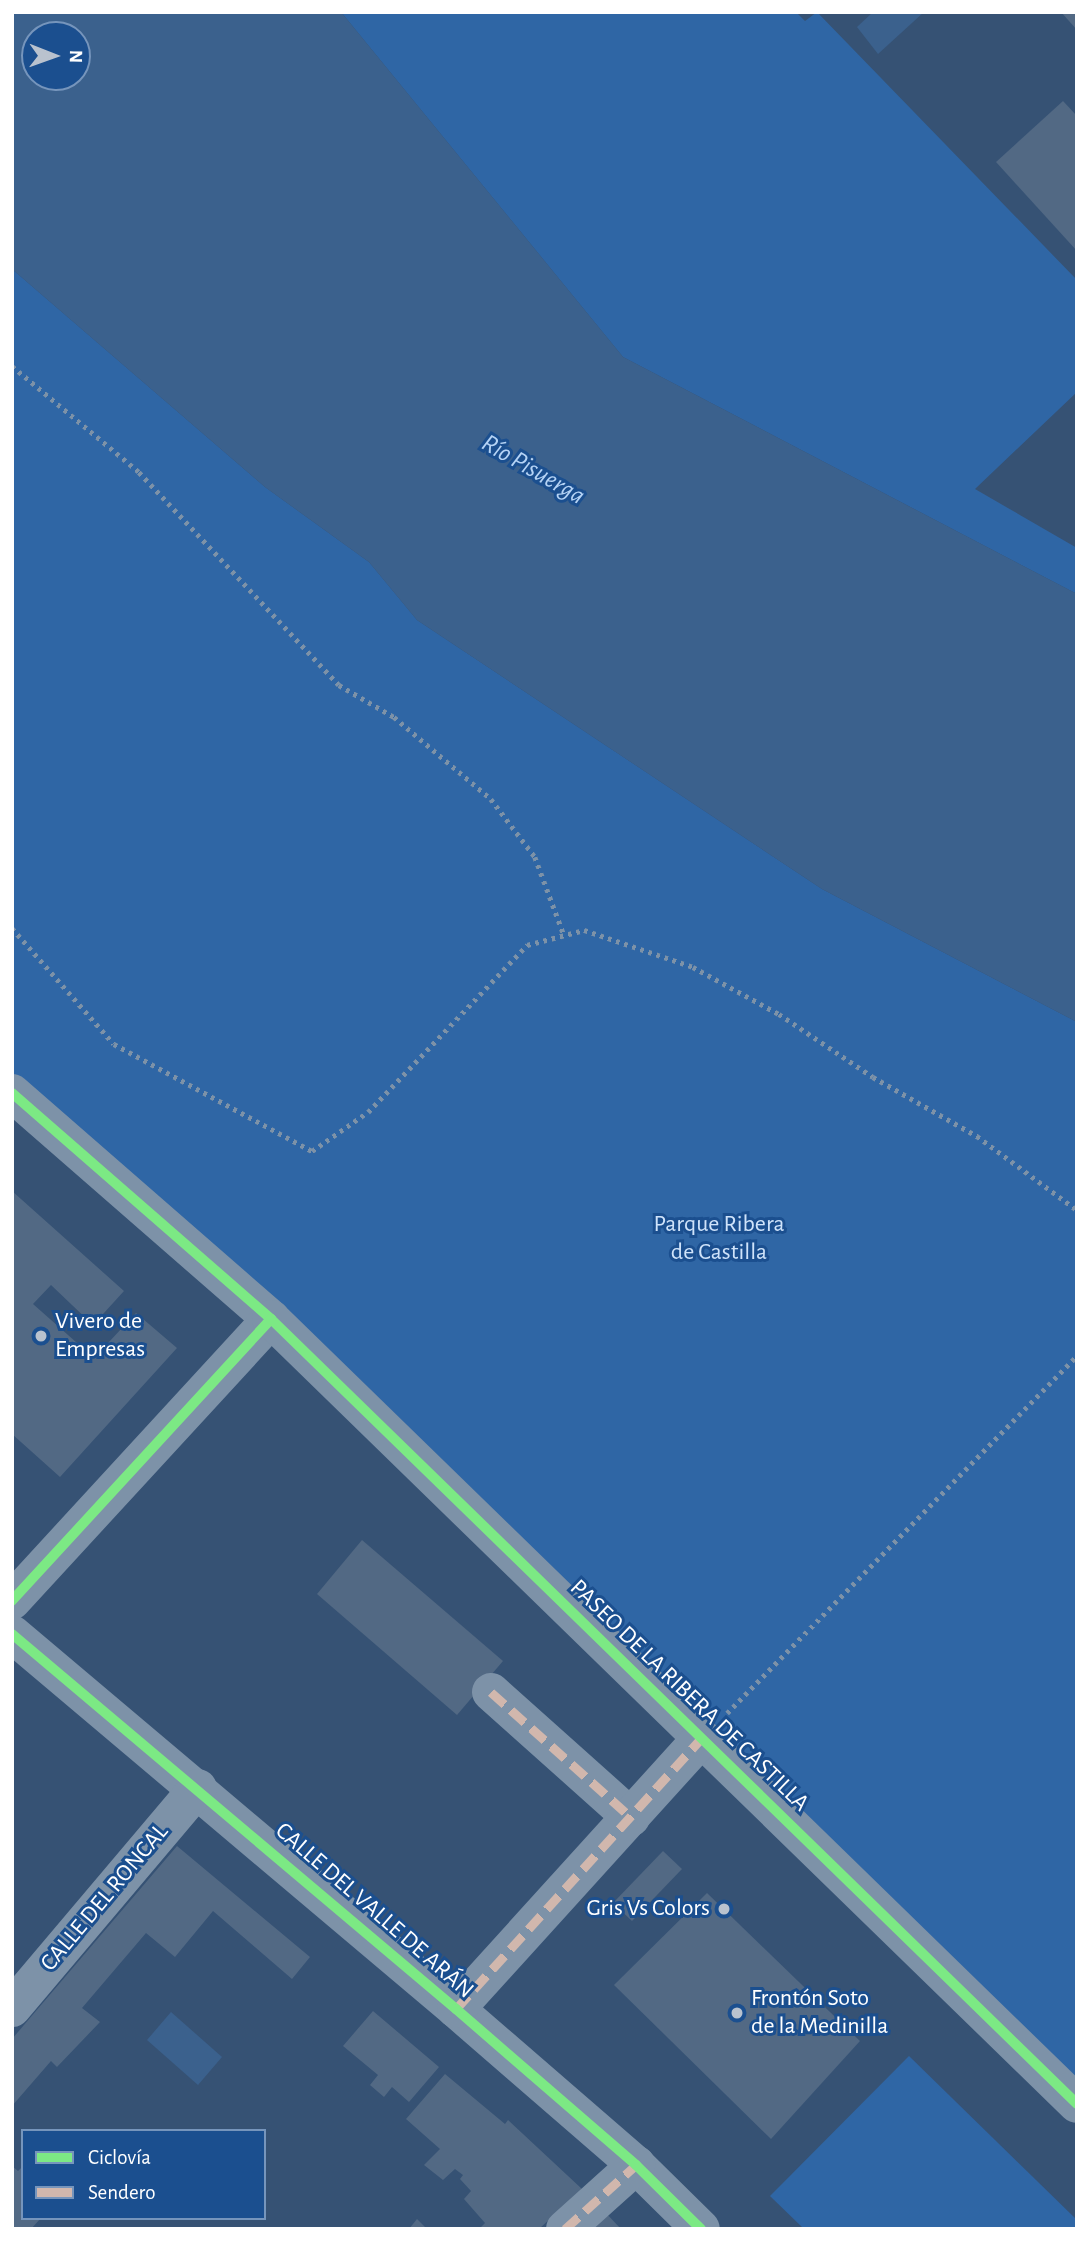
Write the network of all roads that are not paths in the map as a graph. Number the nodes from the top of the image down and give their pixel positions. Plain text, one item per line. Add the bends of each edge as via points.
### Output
1 (12, 1093) edge
2 (271, 1319) junction
3 (12, 1601) edge
4 (12, 1634) edge
5 (491, 1692) dead end
6 (702, 1738) junction
7 (198, 1788) junction
8 (631, 1817) junction
9 (12, 2008) edge
10 (456, 2009) junction
11 (1077, 2104) edge
12 (636, 2165) junction
13 (565, 2229) edge
14 (701, 2229) edge

1 - 2 street, PASEO DE LA RIBERA DE CASTILLA
2 - 3 street
2 - 6 street, PASEO DE LA RIBERA DE CASTILLA
4 - 7 street, CALLE DEL VALLE DE ARÁN
5 - 8 street
6 - 8 street, PASEO DE LA RIBERA DE CASTILLA
6 - 11 street, PASEO DE LA RIBERA DE CASTILLA
7 - 9 street, CALLE DEL RONCAL
7 - 10 street, CALLE DEL VALLE DE ARÁN
8 - 10 street, PASEO DE LA RIBERA DE CASTILLA
10 - 12 street, CALLE DEL VALLE DE ARÁN
12 - 13 street
12 - 14 street, CALLE DEL VALLE DE ARÁN

